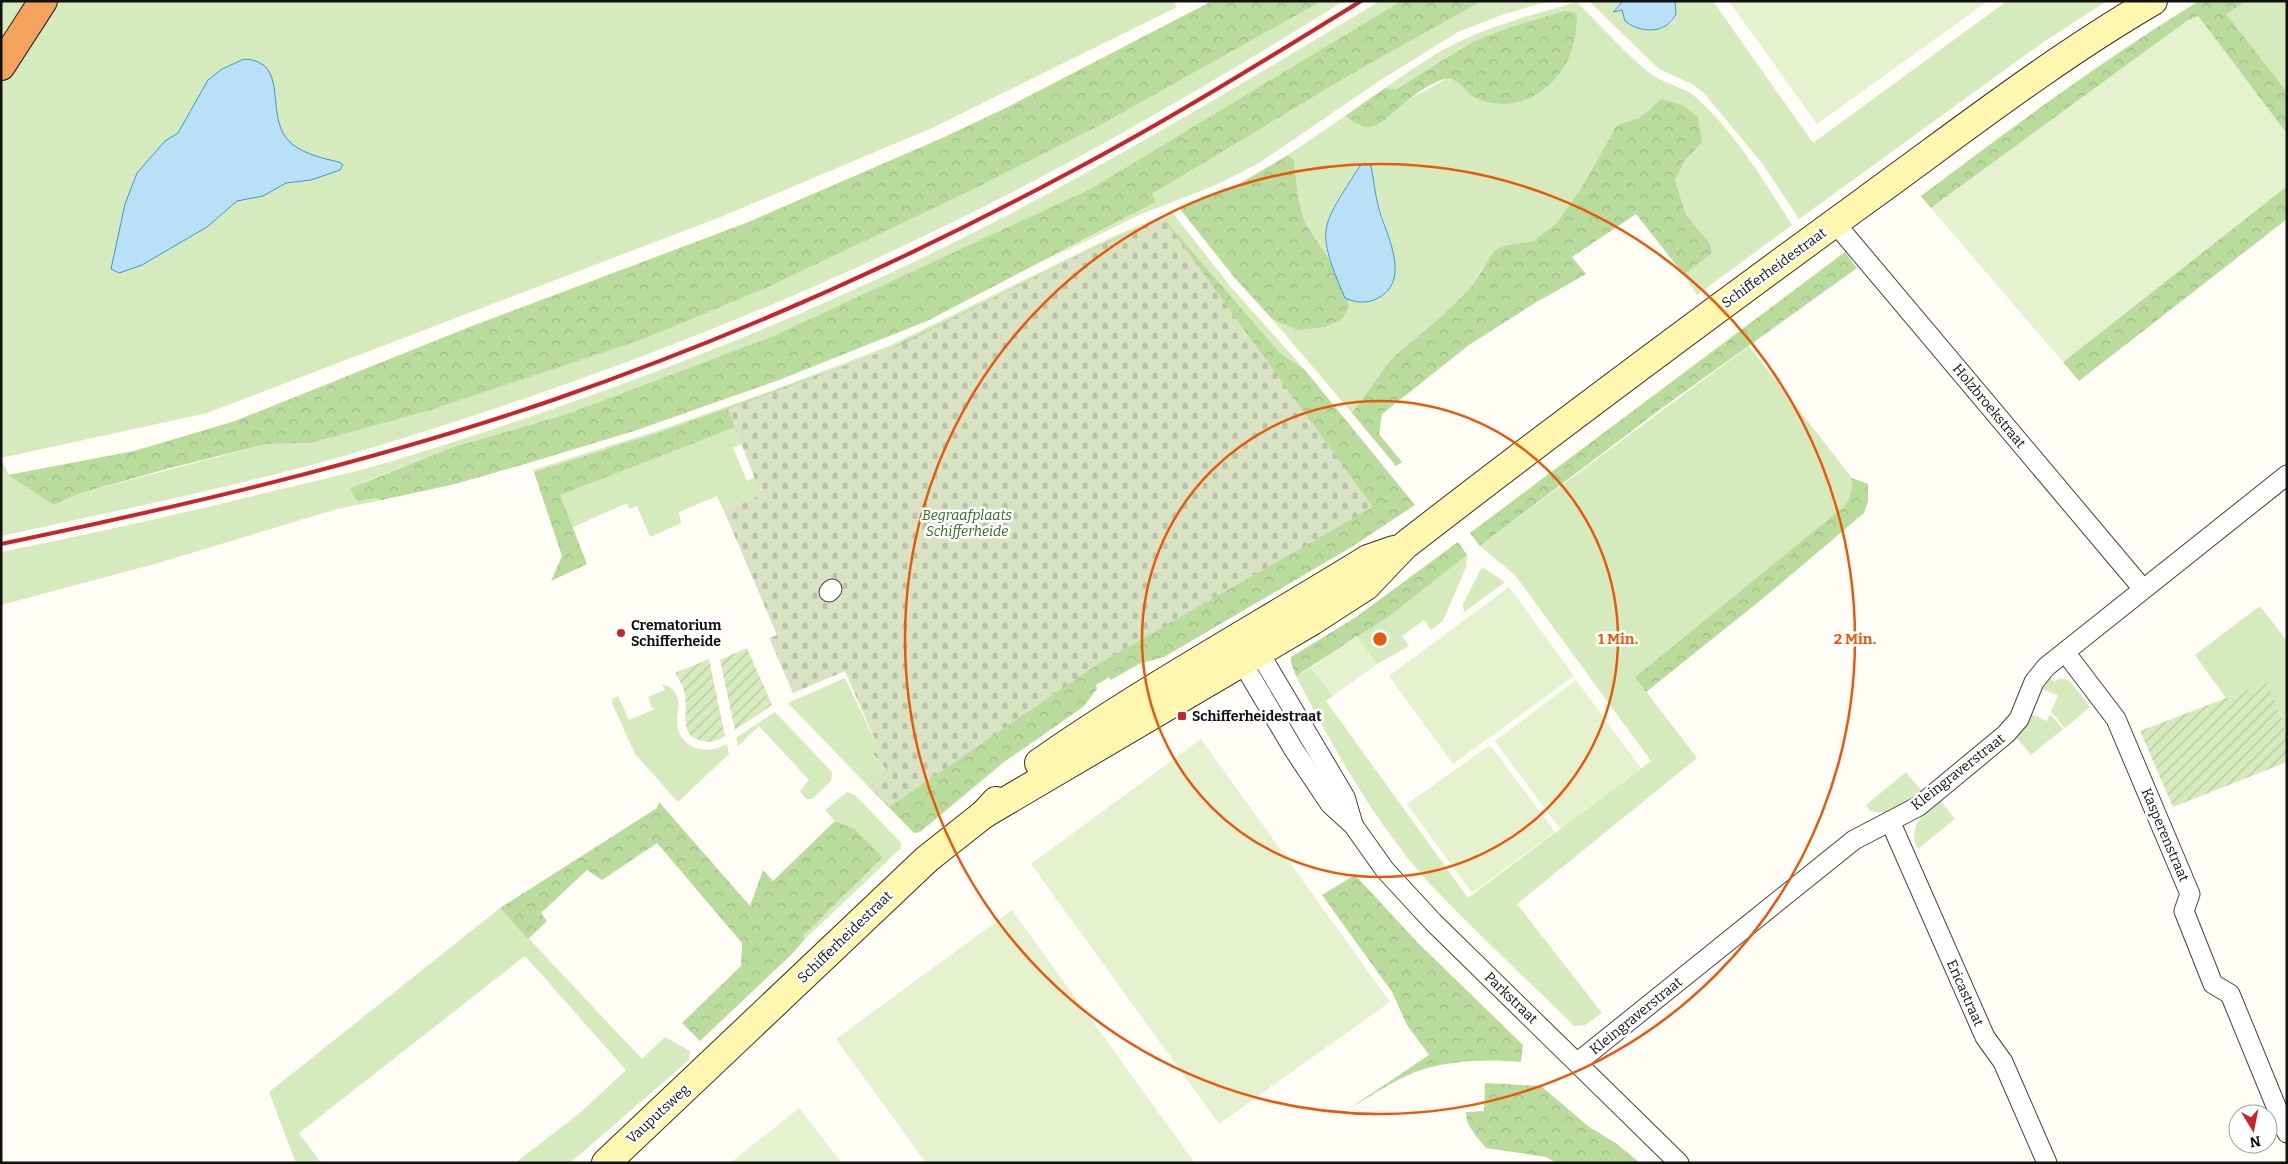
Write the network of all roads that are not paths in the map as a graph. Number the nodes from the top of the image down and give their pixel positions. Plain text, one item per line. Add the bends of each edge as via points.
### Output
1 (43, 1) edge
2 (2153, 1) edge
3 (1, 66) edge
4 (1835, 223) junction
5 (2287, 475) edge
6 (2143, 589) junction
7 (1246, 651) junction
8 (2065, 652) junction
9 (1890, 821) junction
10 (1578, 1062) junction
11 (710, 1065) joint
12 (2287, 1133) edge
13 (606, 1163) edge
14 (1679, 1163) edge
15 (2047, 1163) edge

1 - 3 highway
2 - 4 street, Schifferheidestraat via 2070,52
4 - 6 street, Holzbroekstraat
4 - 7 street, Schifferheidestraat via 1404,546 1368,559
5 - 6 street, Kleingraverstraat
6 - 8 street, Kleingraverstraat
7 - 10 street, Parkstraat via 1294,750 1330,804 1353,825 1385,870 1433,922
7 - 11 street, Schifferheidestraat via 984,814 927,859
8 - 9 street, Kleingraverstraat via 2034,682 2019,719 2006,734 1919,806
8 - 12 street, Kasperenstraat via 2116,719 2190,894 2184,911 2213,984 2230,994
9 - 10 street, Kleingraverstraat via 1854,840
9 - 15 street, Ericastraat via 1985,1037 2003,1062
10 - 14 street, Parkstraat
11 - 13 street, Vauputsweg

